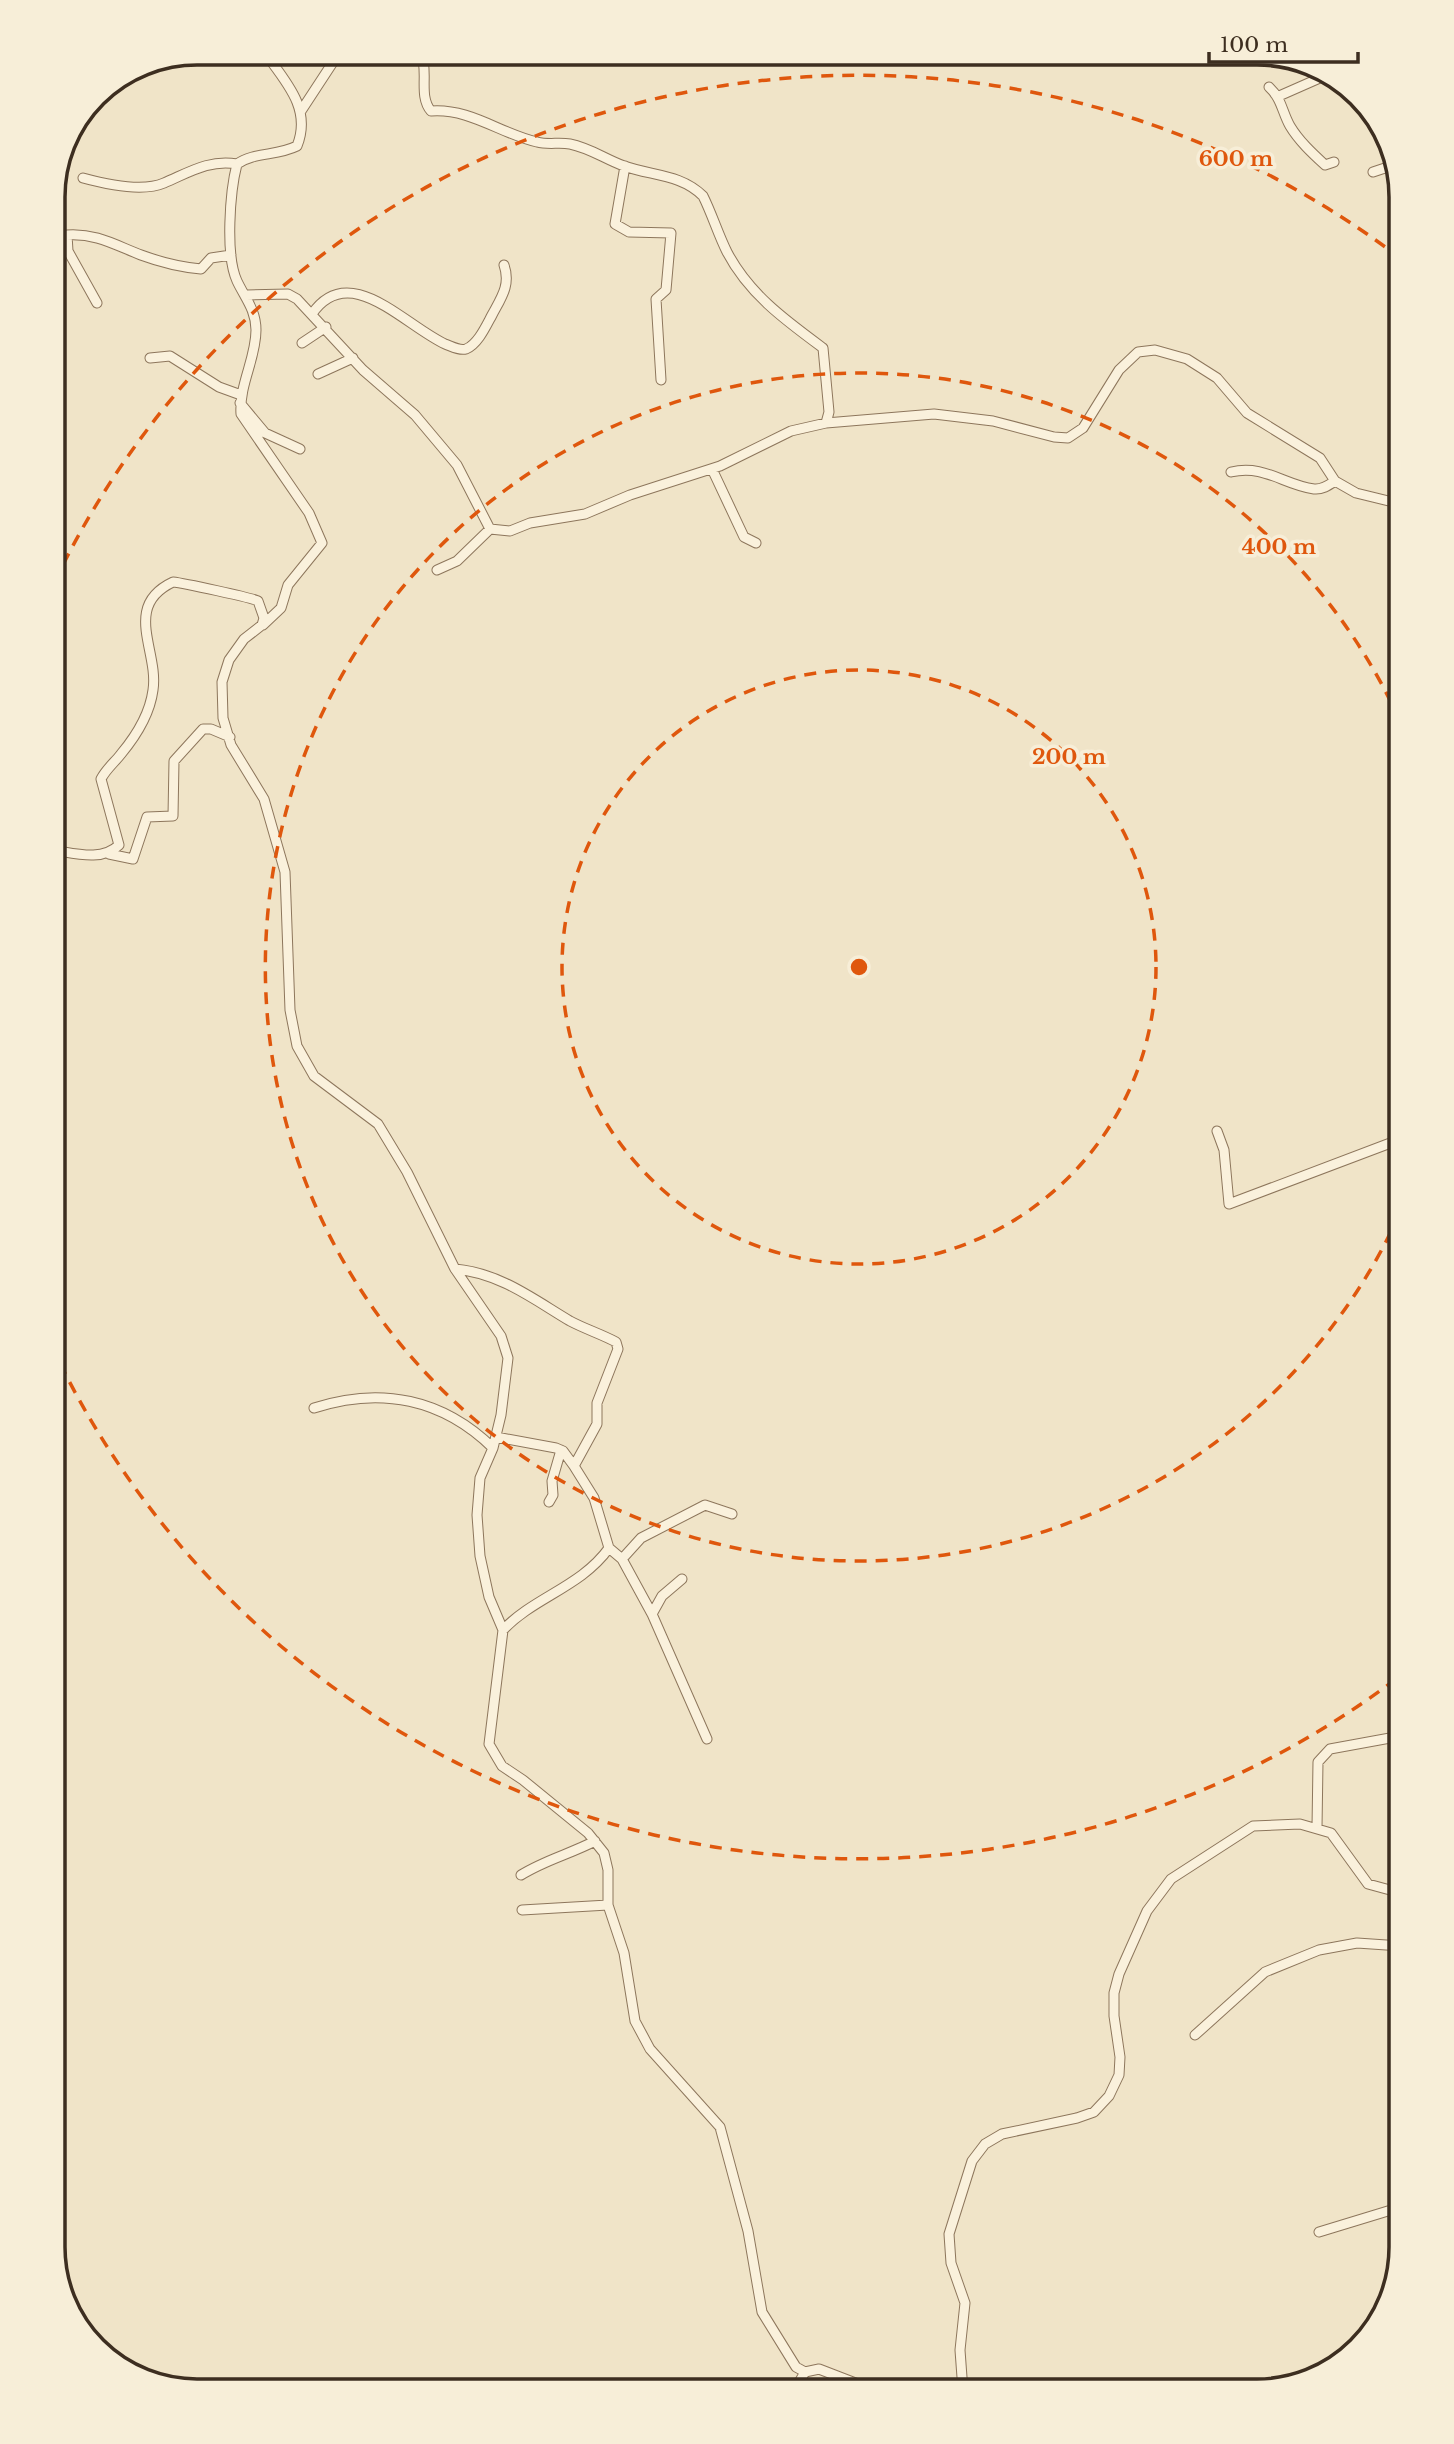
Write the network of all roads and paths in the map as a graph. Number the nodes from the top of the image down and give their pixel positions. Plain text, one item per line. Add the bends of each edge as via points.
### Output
1 (275, 65) edge
2 (331, 65) edge
3 (424, 65) edge
4 (1317, 79) edge
5 (1269, 87) dead end
6 (1279, 96) junction
7 (301, 111) junction
8 (1334, 162) dead end
9 (237, 164) junction
10 (625, 166) junction
11 (1386, 168) edge
12 (1373, 172) dead end
13 (83, 178) dead end
14 (231, 256) junction
15 (504, 265) dead end
16 (247, 295) junction
17 (97, 303) dead end
18 (312, 314) junction
19 (326, 327) junction
20 (302, 343) dead end
21 (150, 358) dead end
22 (354, 358) junction
23 (318, 374) dead end
24 (661, 380) dead end
25 (240, 399) junction
26 (826, 423) junction
27 (300, 449) dead end
28 (712, 469) junction
29 (1231, 472) dead end
30 (1335, 481) junction
31 (1389, 501) edge
32 (490, 529) junction
33 (756, 543) dead end
34 (437, 570) dead end
35 (262, 625) junction
36 (230, 737) junction
37 (65, 851) edge
38 (109, 854) junction
39 (1217, 1131) dead end
40 (1389, 1144) edge
41 (455, 1269) junction
42 (314, 1408) dead end
43 (496, 1437) junction
44 (493, 1448) junction
45 (561, 1450) junction
46 (574, 1466) junction
47 (549, 1502) dead end
48 (732, 1514) dead end
49 (609, 1548) junction
50 (622, 1559) junction
51 (682, 1578) dead end
52 (652, 1614) junction
53 (503, 1630) junction
54 (1389, 1738) edge
55 (707, 1739) dead end
56 (1317, 1828) junction
57 (595, 1841) junction
58 (521, 1875) dead end
59 (1389, 1890) edge
60 (608, 1905) junction
61 (522, 1910) dead end
62 (1389, 1945) edge
63 (1195, 2035) dead end
64 (1389, 2211) edge
65 (1319, 2232) dead end
66 (805, 2372) junction
67 (801, 2379) edge
68 (845, 2379) edge
69 (962, 2379) edge

1 - 7 street
2 - 7 street
3 - 10 street via 425,100 431,111 471,116 536,142 596,151
4 - 6 street
5 - 6 street
6 - 8 street via 1301,141 1325,165
7 - 9 street via 304,123 297,146
9 - 13 street via 206,166 151,186
9 - 14 street via 232,183
10 - 24 street via 615,224 629,232 671,233 666,290 656,299
10 - 26 street via 680,179 696,189 727,252 758,296 823,348
11 - 12 street
14 - 16 street via 237,280
14 - 17 street via 211,258 201,269 182,267 109,240 67,235 68,251
15 - 18 street via 508,277 505,291 482,333 467,349 443,342 358,294 336,291 322,299
16 - 18 street via 288,294
16 - 25 street via 255,315 256,343
18 - 19 street
19 - 20 street
19 - 22 street
21 - 25 street via 170,356
22 - 23 street
22 - 32 street via 415,415 457,465
25 - 27 street via 265,433
25 - 35 street via 245,424 322,537 319,550 288,585 281,608
26 - 28 street via 791,432
26 - 30 street via 934,414 993,421 1068,438 1083,428 1119,370 1138,352 1155,350 1186,359 1217,378 1247,413 1320,458
28 - 32 street via 585,514 530,523 516,530
28 - 33 street via 744,537
29 - 30 street via 1264,471 1314,489
30 - 31 street via 1356,493
32 - 34 street via 457,561
35 - 36 street via 229,660 222,682 223,718
35 - 38 street via 258,601 251,597 173,582 150,602 146,631 153,688 146,714 101,779 119,845
36 - 38 street via 203,729 174,761 173,816 147,817 133,859
36 - 41 street via 264,799 285,872 290,1010 297,1046 314,1076 378,1124
37 - 38 street
39 - 40 street via 1224,1150 1228,1204
41 - 43 street via 506,1350 506,1385
41 - 46 street via 477,1271 512,1285 575,1324 616,1342 618,1349 597,1403 597,1424
42 - 44 street via 362,1397 403,1399 456,1418
43 - 44 street
43 - 45 street
44 - 53 street via 480,1478 478,1539 489,1597
45 - 46 street
45 - 47 street
46 - 49 street via 594,1498
48 - 50 street via 705,1505 641,1538
49 - 50 street
49 - 53 street via 570,1586 517,1615
50 - 52 street
51 - 52 street via 662,1596
52 - 55 street
53 - 57 street via 489,1744 495,1757
54 - 56 street via 1329,1749 1318,1762
56 - 59 street via 1331,1833 1368,1884
56 - 69 street via 1277,1822 1253,1826 1171,1879 1147,1911 1119,1974 1114,2016 1119,2076 1109,2096 1094,2112 1002,2134 985,2144 972,2161 949,2234 951,2263 965,2303
57 - 58 street via 562,1858 543,1861
57 - 60 street via 606,1862
60 - 61 street
60 - 66 street via 624,1953 635,2021 650,2049 720,2127 748,2231 762,2312 796,2367
62 - 63 street via 1357,1942 1319,1950 1265,1972
64 - 65 street
66 - 67 street
66 - 68 street via 819,2369

